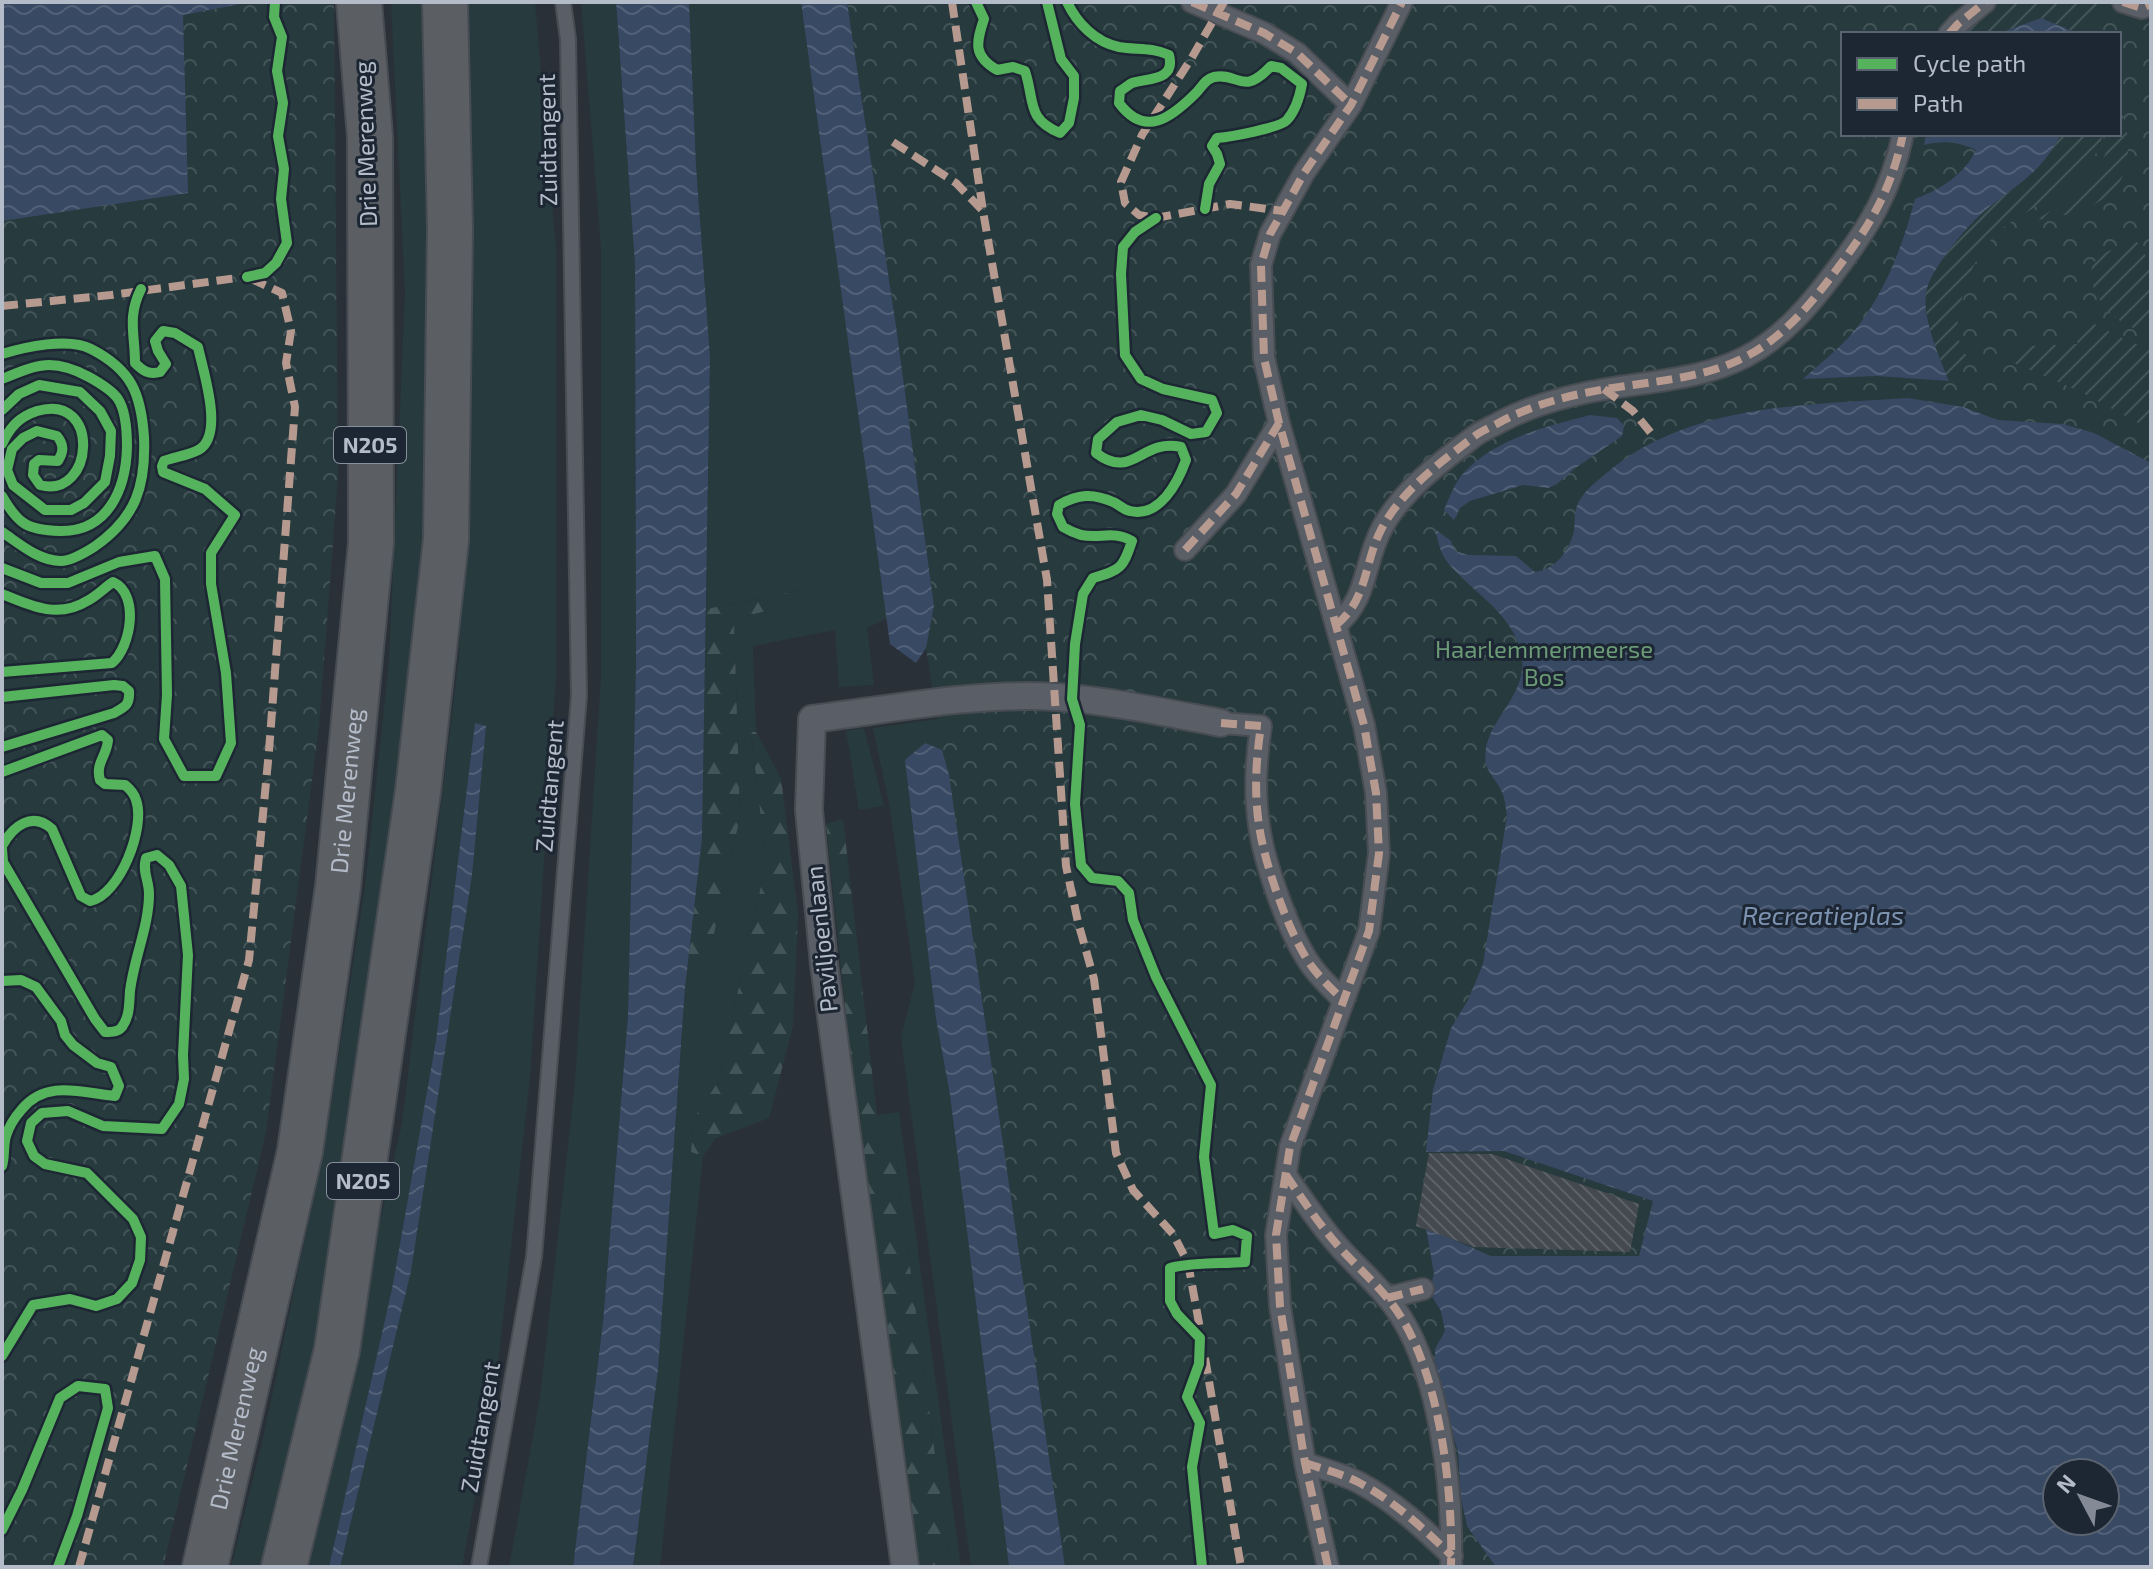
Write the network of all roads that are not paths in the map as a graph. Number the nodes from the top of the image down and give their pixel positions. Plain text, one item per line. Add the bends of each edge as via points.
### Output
1 (359, 2) edge
2 (445, 2) edge
3 (563, 2) edge
4 (1192, 2) edge
5 (1402, 2) edge
6 (1985, 2) edge
7 (2123, 2) edge
8 (2151, 4) edge
9 (1951, 32) edge
10 (1351, 105) junction
11 (1903, 136) edge
12 (1279, 423) junction
13 (1185, 550) dead end
14 (1336, 625) junction
15 (1221, 723) joint
16 (1343, 1000) junction
17 (1286, 1175) junction
18 (1423, 1289) dead end
19 (1387, 1298) junction
20 (1305, 1463) junction
21 (1451, 1562) edge
22 (205, 1567) edge
23 (284, 1567) edge
24 (479, 1567) edge
25 (905, 1567) edge
26 (1328, 1567) edge

1 - 22 highway, Drie Merenweg / N205 via 370,137 371,543 340,871 300,1151
2 - 23 highway, N205 via 450,229 446,540 418,791 337,1350
3 - 24 lane, Zuidtangent via 568,39 579,696 534,1257
4 - 10 street via 1297,53
5 - 10 street
6 - 9 street
7 - 8 street via 2142,8
10 - 12 street via 1304,173 1270,234 1261,265 1264,358
11 - 14 street via 1894,175 1866,231 1807,309 1774,338 1715,369 1528,407 1474,436 1392,510 1379,533 1363,588 1349,615
12 - 13 street via 1236,494
12 - 14 street
14 - 16 street via 1369,753 1379,853 1369,931
15 - 16 street via 1261,726 1255,766 1259,826 1275,884 1312,967
15 - 25 street, Paviljoenlaan via 1056,697 983,698 812,719 809,810 824,964
16 - 17 street via 1290,1147
17 - 19 street via 1331,1238
17 - 20 street via 1276,1235 1277,1273
18 - 19 street
19 - 21 street via 1426,1370 1450,1498
20 - 21 street via 1356,1481 1392,1502
20 - 26 street

